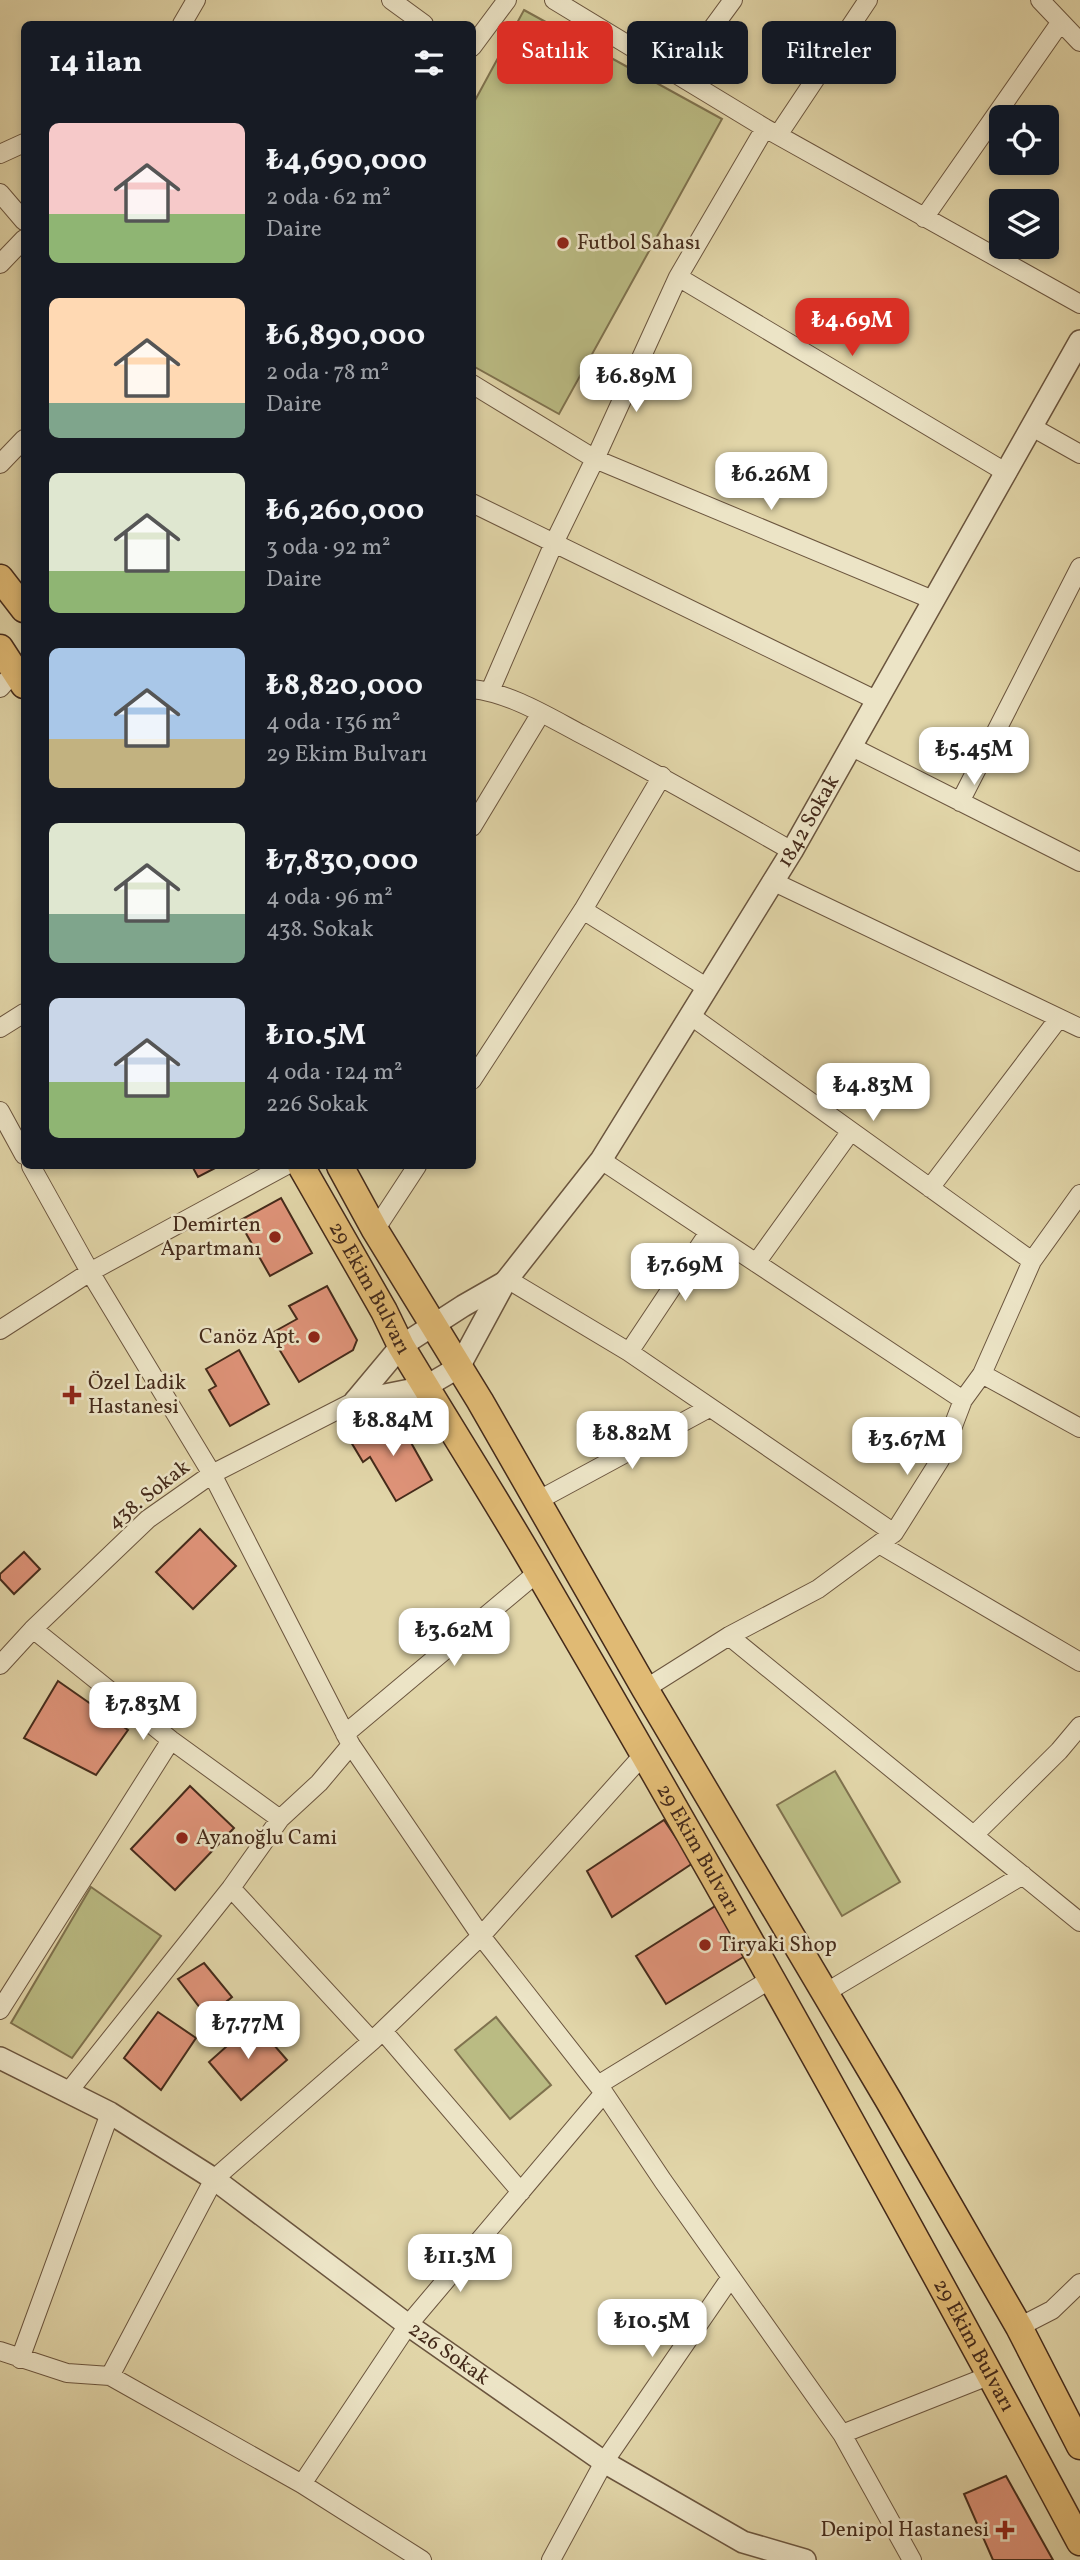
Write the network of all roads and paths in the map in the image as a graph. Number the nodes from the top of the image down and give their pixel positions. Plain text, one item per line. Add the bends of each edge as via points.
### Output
1 (196, 0) edge
2 (391, 0) edge
3 (507, 0) edge
4 (554, 0) edge
5 (733, 0) edge
6 (868, 0) edge
7 (1047, 3) edge
8 (184, 21) edge
9 (420, 21) edge
10 (718, 21) edge
11 (1060, 23) junction
12 (476, 42) edge
13 (1080, 42) edge
14 (627, 44) edge
15 (693, 84) edge
16 (771, 132) junction
17 (21, 144) edge
18 (0, 155) edge
19 (0, 193) edge
20 (21, 218) edge
21 (924, 218) junction
22 (21, 242) edge
23 (0, 264) edge
24 (678, 277) junction
25 (1080, 304) edge
26 (1080, 341) edge
27 (476, 386) edge
28 (1032, 427) junction
29 (21, 442) edge
30 (1080, 454) edge
31 (595, 459) junction
32 (0, 464) edge
33 (1007, 473) junction
34 (476, 505) edge
35 (554, 543) junction
36 (1080, 568) edge
37 (0, 578) edge
38 (933, 600) junction
39 (21, 605) edge
40 (0, 648) edge
41 (13, 681) edge
42 (481, 690) edge
43 (878, 701) junction
44 (541, 713) junction
45 (850, 746) junction
46 (662, 776) junction
47 (960, 802) junction
48 (476, 820) edge
49 (792, 851) junction
50 (1080, 862) edge
51 (772, 881) junction
52 (583, 910) junction
53 (706, 987) junction
54 (21, 1015) edge
55 (691, 1016) junction
56 (1059, 1018) junction
57 (0, 1028) edge
58 (1080, 1028) edge
59 (476, 1072) edge
60 (0, 1111) edge
61 (851, 1131) junction
62 (21, 1150) edge
63 (601, 1160) junction
64 (33, 1169) edge
65 (279, 1169) edge
66 (303, 1169) edge
67 (342, 1169) edge
68 (415, 1169) edge
69 (930, 1188) junction
70 (1080, 1194) edge
71 (375, 1230) junction
72 (709, 1232) junction
73 (1032, 1261) junction
74 (756, 1263) junction
75 (90, 1272) junction
76 (506, 1281) junction
77 (434, 1325) junction
78 (0, 1330) edge
79 (401, 1346) junction
80 (629, 1352) junction
81 (459, 1367) junction
82 (982, 1374) junction
83 (425, 1387) junction
84 (963, 1400) junction
85 (355, 1401) junction
86 (709, 1408) junction
87 (1080, 1428) edge
88 (212, 1474) junction
89 (537, 1501) junction
90 (894, 1532) junction
91 (879, 1544) junction
92 (538, 1572) junction
93 (33, 1629) junction
94 (729, 1636) junction
95 (1080, 1662) edge
96 (0, 1665) edge
97 (645, 1689) junction
98 (1080, 1726) edge
99 (171, 1740) junction
100 (348, 1740) junction
101 (644, 1754) junction
102 (280, 1819) junction
103 (974, 1836) junction
104 (1023, 1875) junction
105 (231, 1888) junction
106 (1080, 1922) edge
107 (481, 1936) junction
108 (771, 1979) junction
109 (825, 1993) junction
110 (0, 2010) edge
111 (377, 2036) junction
112 (0, 2058) edge
113 (601, 2089) junction
114 (69, 2091) junction
115 (110, 2113) junction
116 (214, 2179) junction
117 (521, 2192) junction
118 (731, 2277) junction
119 (1080, 2283) edge
120 (408, 2325) junction
121 (1019, 2327) junction
122 (0, 2351) edge
123 (20, 2359) junction
124 (990, 2375) junction
125 (110, 2376) junction
126 (842, 2434) junction
127 (1080, 2446) edge
128 (604, 2462) junction
129 (302, 2484) junction
130 (1080, 2542) edge
131 (422, 2560) edge
132 (551, 2560) edge
133 (805, 2560) edge
134 (912, 2560) edge

1 - 8 street
2 - 9 street
3 - 12 street
4 - 14 street
5 - 10 street
6 - 16 street
7 - 11 street
11 - 13 street
11 - 21 street
15 - 16 street
16 - 21 street
16 - 24 street
17 - 18 street
19 - 20 street
21 - 25 street
22 - 23 street
24 - 31 street
24 - 33 street
26 - 28 street, 1842 Sokak
27 - 31 street
28 - 30 street
28 - 33 street, 1842 Sokak
29 - 32 street
31 - 35 street
31 - 38 street
33 - 38 street, 1842 Sokak
34 - 35 street
35 - 42 street
35 - 43 street
36 - 47 street
37 - 39 main road
38 - 43 street, 1842 Sokak
40 - 41 main road
42 - 44 street
43 - 45 street, 1842 Sokak
44 - 46 street
44 - 48 street
45 - 47 street
45 - 49 street, 1842 Sokak
46 - 49 street
46 - 52 street
47 - 50 street
49 - 51 street, 1842 Sokak
51 - 53 street, 1842 Sokak
51 - 56 street
52 - 53 street
52 - 59 street
53 - 55 street, 1842 Sokak
54 - 57 street
55 - 61 street
55 - 63 street, 1842 Sokak
56 - 58 street
56 - 69 street
60 - 62 street
61 - 69 street
61 - 74 street
63 - 72 street
63 - 76 street, 1842 Sokak
64 - 75 street
65 - 75 street
66 - 79 main road, 29 Ekim Bulvarı
67 - 71 main road, 29 Ekim Bulvarı
68 - 71 street
69 - 73 street
70 - 73 street
71 - 77 main road, 29 Ekim Bulvarı
72 - 74 street
72 - 80 street
73 - 82 street
74 - 84 street
75 - 78 street
75 - 88 street
76 - 77 street
76 - 80 street
76 - 81 street
77 - 79 street
77 - 81 main road, 29 Ekim Bulvarı
79 - 83 main road, 29 Ekim Bulvarı
79 - 85 street
80 - 86 street
81 - 83 street
81 - 89 main road, 29 Ekim Bulvarı
82 - 84 street
82 - 87 street
83 - 85 street
83 - 92 main road, 29 Ekim Bulvarı
84 - 90 street via 940,1460
85 - 88 street, 438. Sokak
86 - 89 street
86 - 90 street
88 - 93 street, 438. Sokak via 148,1520
88 - 100 street
89 - 97 main road, 29 Ekim Bulvarı
90 - 91 street
91 - 94 street via 818,1589
91 - 95 street
92 - 100 street
92 - 101 main road, 29 Ekim Bulvarı
93 - 96 street, 438. Sokak
93 - 99 street
94 - 97 street
94 - 103 street
97 - 109 main road, 29 Ekim Bulvarı
98 - 103 street
99 - 102 street
99 - 110 street
100 - 102 street via 319,1783
100 - 107 street
101 - 107 street
101 - 108 main road, 29 Ekim Bulvarı
102 - 105 street
103 - 104 street
104 - 106 street
104 - 109 street
105 - 111 street
105 - 114 street
107 - 111 street
107 - 113 street
108 - 113 street
108 - 124 main road, 29 Ekim Bulvarı
109 - 121 main road, 29 Ekim Bulvarı
111 - 116 street
111 - 117 street
112 - 114 street, 226 Sokak
113 - 117 street
113 - 118 street
114 - 115 street, 226 Sokak
115 - 116 street, 226 Sokak
115 - 123 street
116 - 120 street, 226 Sokak
116 - 125 street
117 - 120 street
118 - 126 street
118 - 128 street
119 - 121 street via 1052,2310
120 - 128 street, 226 Sokak
120 - 129 street
121 - 127 main road, 29 Ekim Bulvarı
122 - 123 street
123 - 125 street via 67,2372
124 - 126 street
124 - 130 main road, 29 Ekim Bulvarı
125 - 129 street
126 - 134 street
128 - 132 street
128 - 133 street, 226 Sokak via 743,2542
129 - 131 street

